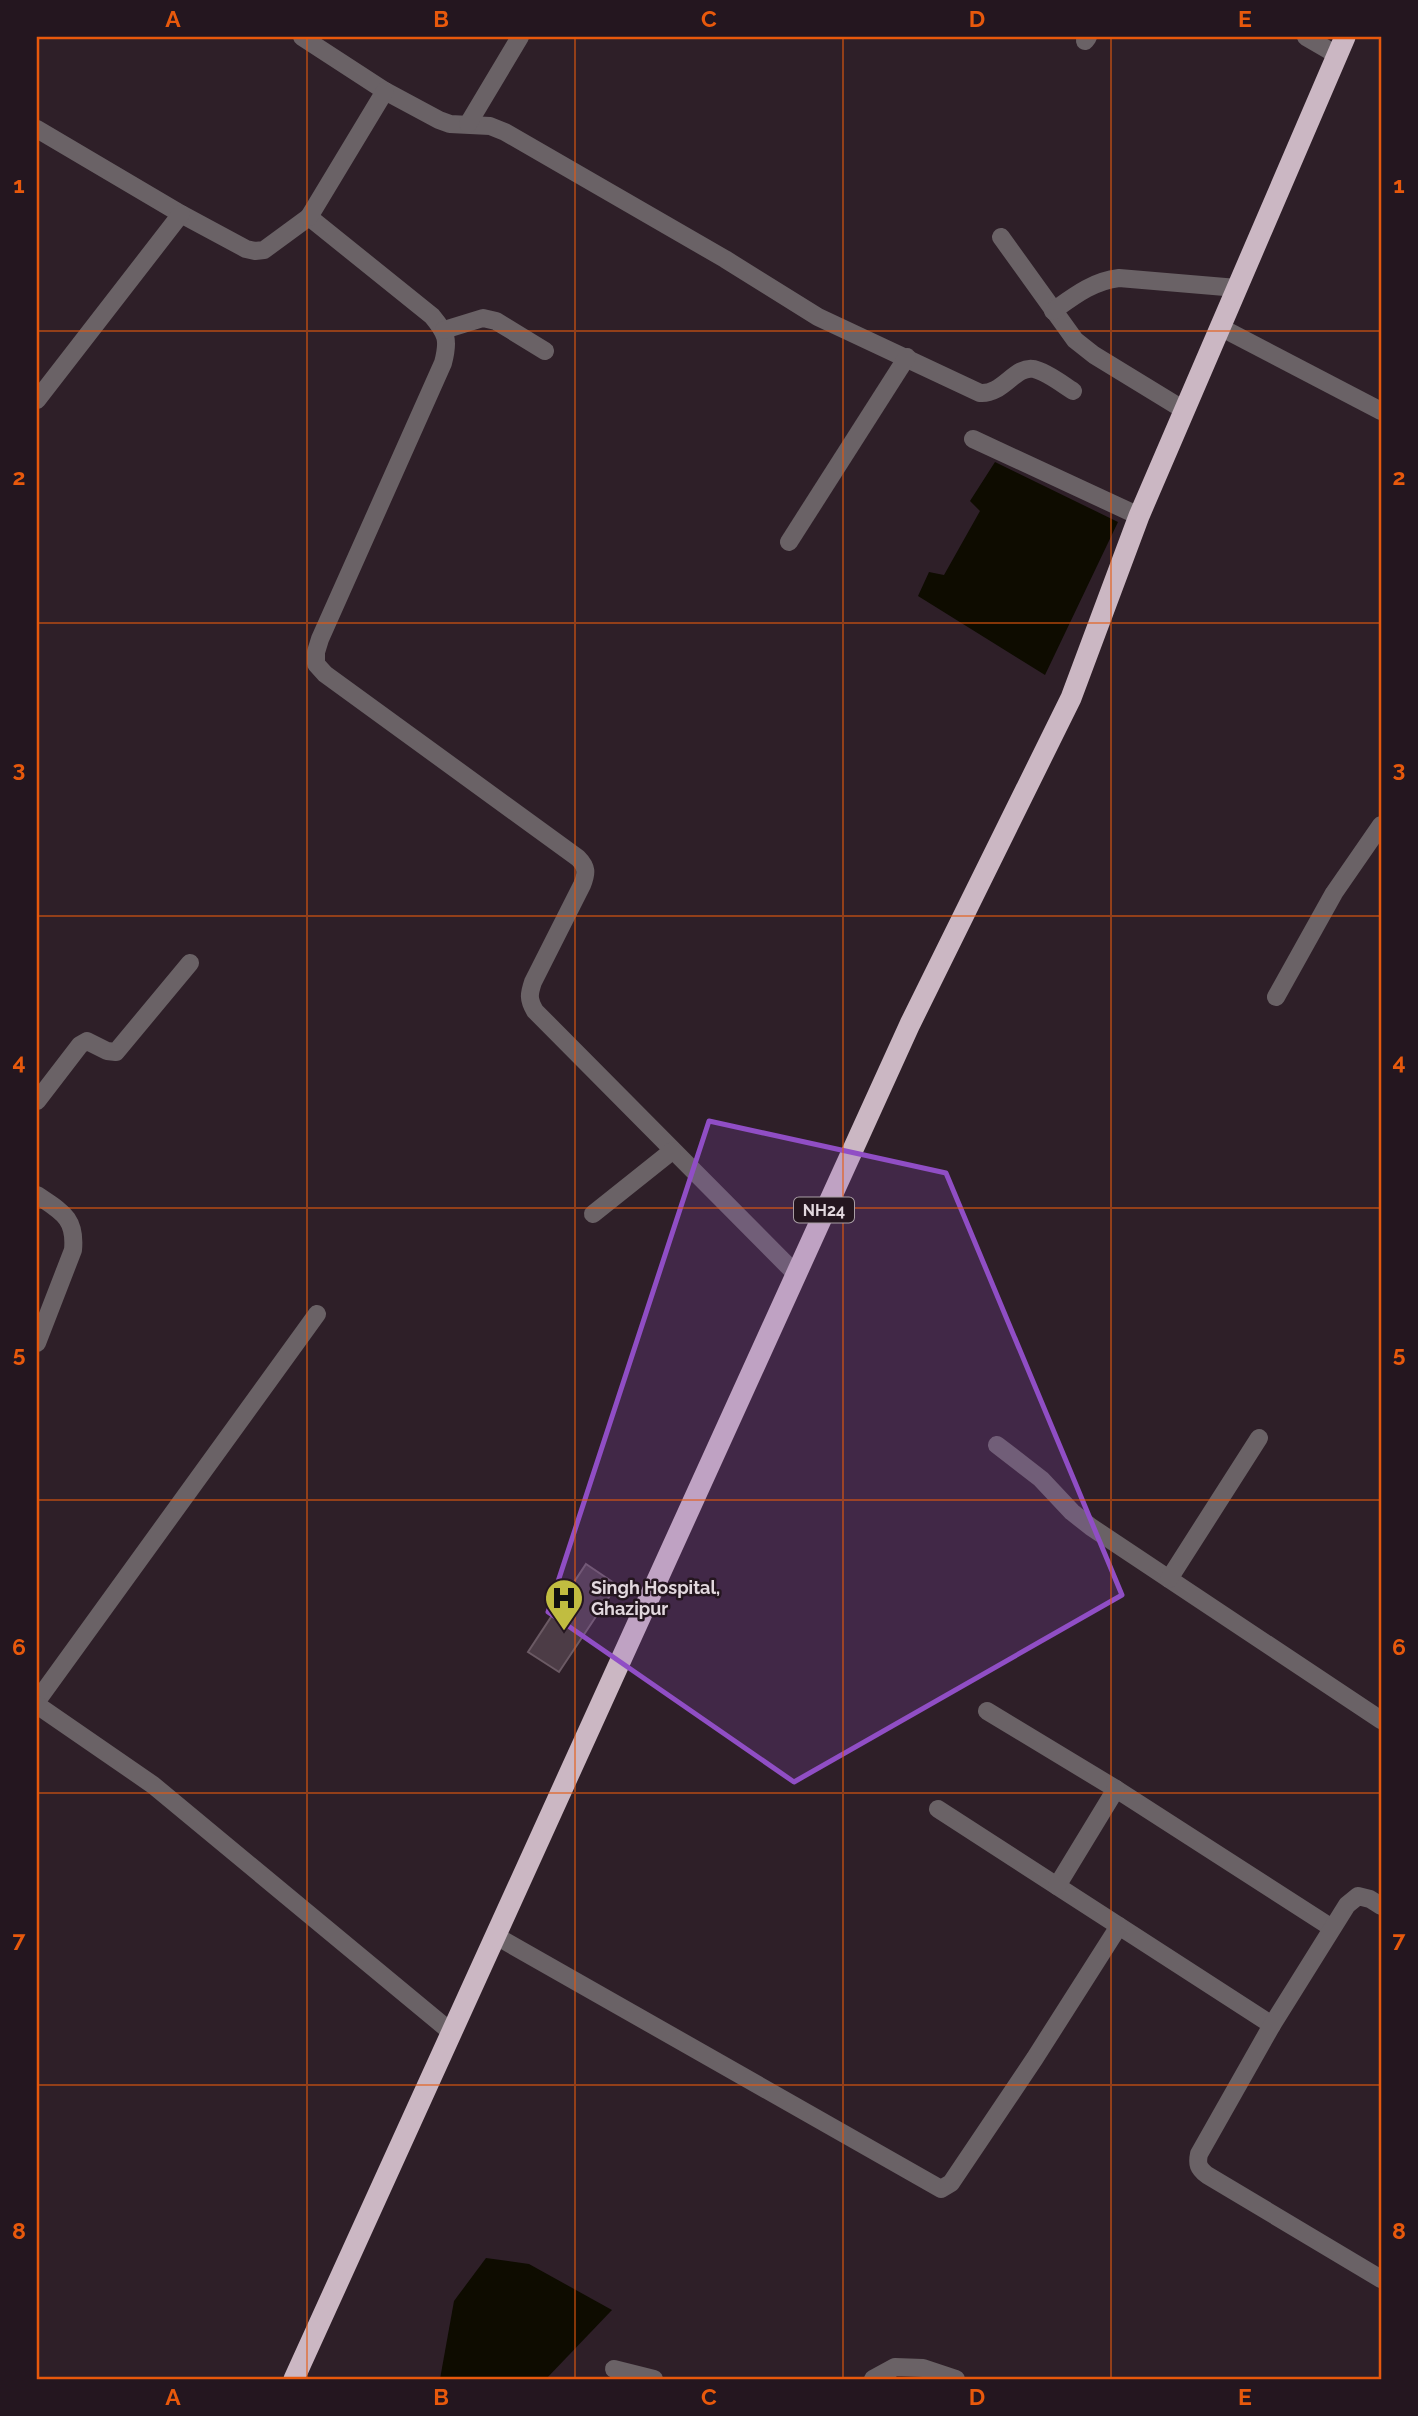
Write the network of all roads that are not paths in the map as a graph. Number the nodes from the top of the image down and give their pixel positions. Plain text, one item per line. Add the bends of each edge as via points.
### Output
1 (302, 37) edge
2 (520, 37) edge
3 (1306, 37) edge
4 (1341, 46) edge
5 (385, 90) junction
6 (468, 124) junction
7 (37, 129) edge
8 (181, 214) junction
9 (309, 217) junction
10 (1001, 237) dead end
11 (1237, 288) junction
12 (1053, 311) junction
13 (1220, 327) junction
14 (444, 330) junction
15 (545, 351) dead end
16 (907, 357) junction
17 (1073, 391) dead end
18 (37, 400) edge
19 (1184, 410) junction
20 (1381, 411) edge
21 (972, 439) dead end
22 (1139, 516) junction
23 (789, 542) dead end
24 (1381, 825) edge
25 (190, 963) dead end
26 (1276, 997) dead end
27 (37, 1101) edge
28 (672, 1151) junction
29 (37, 1195) edge
30 (593, 1214) dead end
31 (795, 1273) junction
32 (317, 1314) dead end
33 (37, 1343) edge
34 (1259, 1438) dead end
35 (997, 1445) dead end
36 (1169, 1578) junction
37 (37, 1703) edge
38 (987, 1711) dead end
39 (1381, 1720) edge
40 (1116, 1789) junction
41 (938, 1809) dead end
42 (1057, 1886) junction
43 (1381, 1906) edge
44 (1119, 1926) junction
45 (1332, 1928) junction
46 (496, 1936) junction
47 (1272, 2025) junction
48 (451, 2032) junction
49 (1381, 2279) edge
50 (614, 2369) dead end
51 (293, 2379) edge
52 (654, 2379) edge
53 (873, 2379) edge
54 (956, 2379) edge

1 - 5 street
2 - 6 street
3 - 4 street
4 - 11 highway, NH24
5 - 6 street via 439,120
5 - 9 street
6 - 16 street via 505,132 818,317
7 - 8 street
8 - 9 street via 255,251 272,245
8 - 18 street
9 - 14 street
10 - 12 street
11 - 12 street via 1119,278 1089,286
11 - 13 highway, NH24
12 - 19 street via 1085,348
13 - 19 highway, NH24
13 - 20 street
14 - 15 street via 483,318
14 - 28 street via 443,363 320,639 316,664 585,866 582,885 528,994 530,1003
16 - 17 street via 980,393 998,390 1024,369 1038,370
16 - 23 street
19 - 22 highway, NH24
21 - 22 street
22 - 31 highway, NH24 via 1071,698 910,1024
24 - 26 street via 1334,892
25 - 27 street via 116,1052 87,1041 79,1045
28 - 30 street
28 - 31 street
29 - 33 street via 65,1216 75,1235
31 - 46 highway, NH24
32 - 37 street
34 - 36 street
35 - 36 street via 1041,1479 1072,1512
36 - 39 street
37 - 48 street via 153,1785
38 - 40 street
40 - 42 street
40 - 45 street
41 - 42 street
42 - 44 street
43 - 45 street via 1357,1896
44 - 46 street via 951,2183 941,2189
44 - 47 street
45 - 47 street
46 - 48 highway, NH24
47 - 49 street via 1199,2154 1200,2170
48 - 51 highway, NH24
50 - 52 street
53 - 54 street via 895,2367 923,2368

